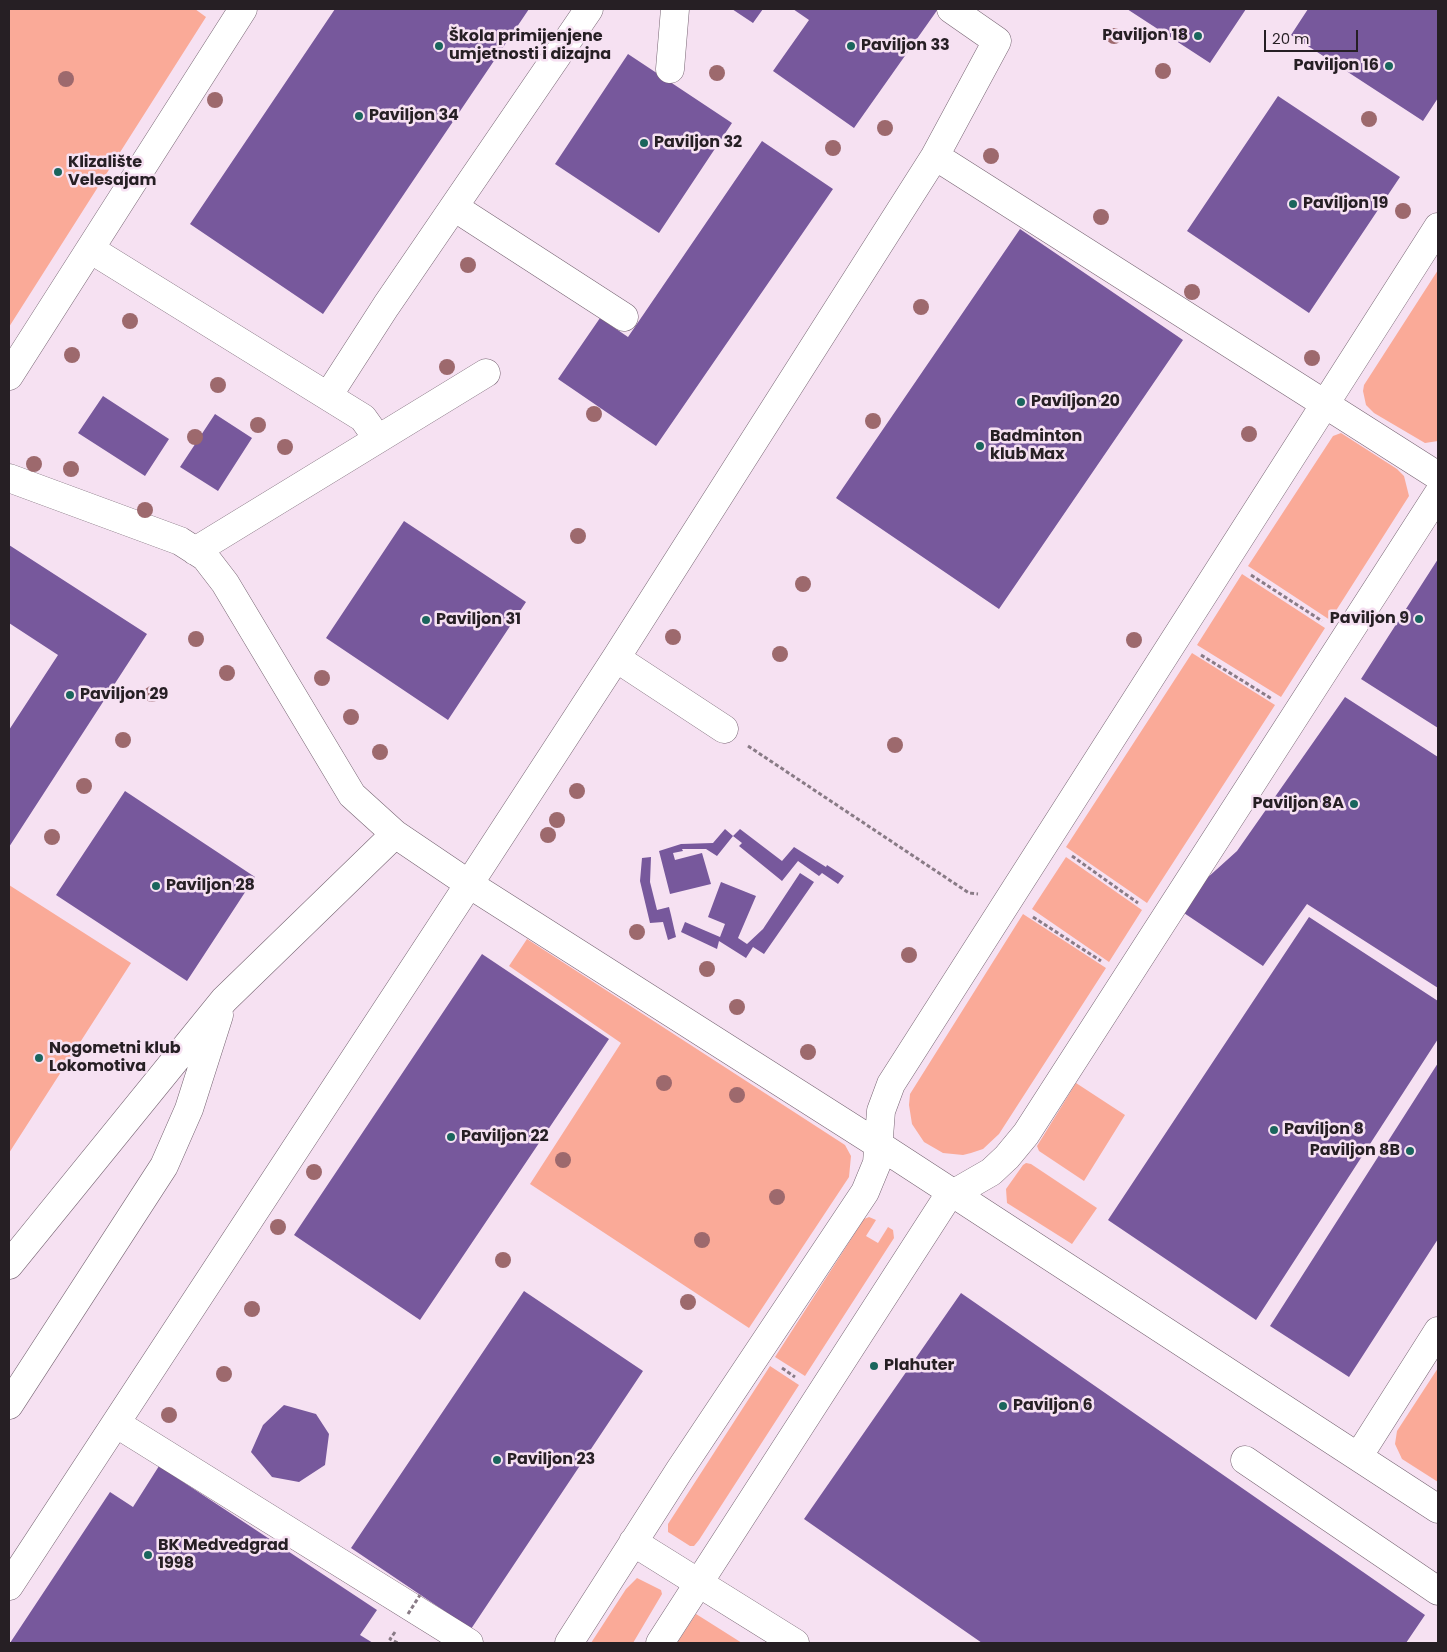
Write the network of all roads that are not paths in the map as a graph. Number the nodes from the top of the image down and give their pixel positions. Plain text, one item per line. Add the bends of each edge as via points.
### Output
1 (244, 9) edge
2 (589, 9) edge
3 (675, 9) edge
4 (951, 9) edge
5 (670, 68) dead end
6 (935, 156) junction
7 (454, 207) junction
8 (1438, 227) edge
9 (90, 249) junction
10 (624, 317) dead end
11 (12, 366) edge
12 (486, 373) dead end
13 (328, 396) junction
14 (1324, 405) junction
15 (378, 439) junction
16 (1438, 476) edge
17 (9, 478) edge
18 (1438, 494) edge
19 (196, 551) junction
20 (616, 658) junction
21 (724, 729) road end
22 (395, 834) junction
23 (469, 884) junction
24 (224, 1000) junction
25 (879, 1145) junction
26 (954, 1194) junction
27 (9, 1265) edge
28 (1438, 1331) edge
29 (9, 1405) edge
30 (117, 1424) junction
31 (1358, 1457) junction
32 (1245, 1460) dead end
33 (1438, 1509) edge
34 (633, 1542) junction
35 (699, 1583) junction
36 (9, 1586) edge
37 (1438, 1591) edge
38 (469, 1643) edge
39 (569, 1643) edge
40 (660, 1643) edge
41 (795, 1643) edge

1 - 9 lane
2 - 7 lane
3 - 5 lane
4 - 6 lane via 997,41
6 - 14 lane
6 - 20 lane
7 - 10 lane
7 - 13 lane
8 - 14 lane
9 - 11 lane
9 - 13 lane
12 - 15 lane
13 - 15 lane via 363,418
14 - 16 lane
14 - 25 lane via 891,1084 881,1111
15 - 19 lane
17 - 19 lane via 180,541
18 - 26 lane via 1026,1134 991,1172
19 - 22 lane via 205,556 225,583 352,795
20 - 21 lane
20 - 23 lane
22 - 23 lane
22 - 24 lane
23 - 25 lane
23 - 30 lane
24 - 27 lane
24 - 29 lane via 189,1109 164,1166
25 - 26 lane
25 - 34 lane via 877,1163 865,1192
26 - 31 lane
26 - 35 lane via 945,1201
28 - 31 lane
30 - 36 lane
30 - 38 lane
31 - 33 lane
32 - 37 lane
34 - 35 lane
34 - 39 lane
35 - 40 lane
35 - 41 lane

